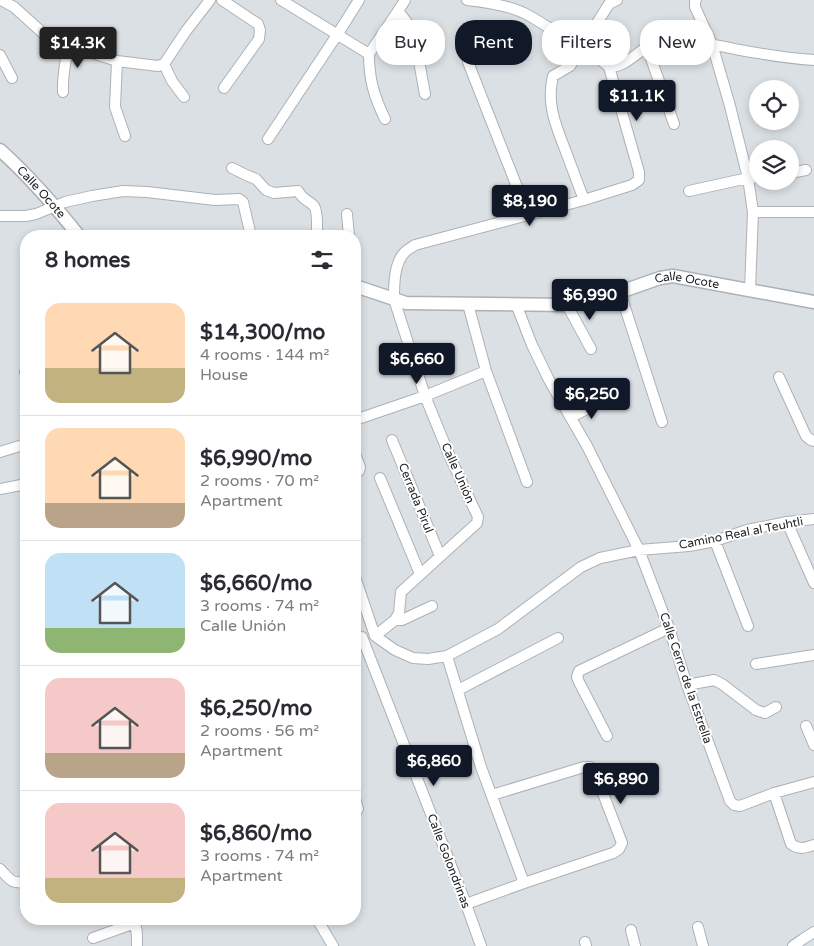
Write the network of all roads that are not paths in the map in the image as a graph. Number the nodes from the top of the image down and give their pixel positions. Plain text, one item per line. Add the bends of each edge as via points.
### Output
1 (2, 0) edge
2 (210, 0) edge
3 (222, 0) edge
4 (281, 0) edge
5 (359, 0) edge
6 (405, 0) edge
7 (467, 0) edge
8 (617, 0) edge
9 (695, 1) edge
10 (18, 4) edge
11 (398, 12) junction
12 (599, 20) edge
13 (700, 20) edge
14 (542, 24) edge
15 (337, 35) junction
16 (714, 44) edge
17 (68, 45) junction
18 (714, 51) edge
19 (640, 52) edge
20 (369, 54) junction
21 (0, 55) edge
22 (814, 60) edge
23 (117, 61) junction
24 (164, 64) junction
25 (469, 65) edge
26 (571, 65) edge
27 (653, 65) edge
28 (609, 67) joint
29 (12, 78) dead end
30 (224, 88) dead end
31 (63, 92) dead end
32 (425, 94) dead end
33 (184, 97) dead end
34 (385, 119) dead end
35 (674, 124) dead end
36 (124, 136) dead end
37 (268, 139) dead end
38 (0, 150) edge
39 (749, 165) edge
40 (232, 168) dead end
41 (806, 170) dead end
42 (799, 171) edge
43 (749, 178) edge
44 (753, 190) edge
45 (689, 191) dead end
46 (584, 200) junction
47 (54, 205) junction
48 (753, 212) junction
49 (814, 212) edge
50 (347, 214) dead end
51 (528, 215) junction
52 (0, 216) edge
53 (74, 230) edge
54 (250, 230) edge
55 (317, 230) edge
56 (348, 230) edge
57 (361, 288) edge
58 (750, 290) junction
59 (620, 292) junction
60 (394, 299) junction
61 (814, 302) edge
62 (468, 304) junction
63 (516, 304) junction
64 (567, 305) junction
65 (591, 349) dead end
66 (486, 371) junction
67 (778, 377) dead end
68 (425, 396) junction
69 (603, 401) dead end
70 (571, 417) junction
71 (361, 418) edge
72 (662, 422) dead end
73 (392, 440) dead end
74 (814, 441) edge
75 (20, 446) edge
76 (0, 452) edge
77 (380, 478) dead end
78 (527, 482) dead end
79 (20, 485) edge
80 (0, 489) edge
81 (814, 519) edge
82 (787, 522) junction
83 (715, 540) junction
84 (639, 550) junction
85 (440, 556) junction
86 (420, 574) junction
87 (814, 583) edge
88 (361, 595) edge
89 (432, 606) dead end
90 (395, 620) junction
91 (748, 626) dead end
92 (670, 628) junction
93 (375, 636) junction
94 (361, 637) edge
95 (558, 638) dead end
96 (361, 644) edge
97 (814, 655) edge
98 (447, 656) junction
99 (756, 664) dead end
100 (687, 685) junction
101 (458, 690) junction
102 (776, 707) dead end
103 (806, 726) dead end
104 (607, 736) dead end
105 (814, 745) edge
106 (814, 782) edge
107 (774, 793) junction
108 (492, 796) junction
109 (814, 845) edge
110 (0, 869) edge
111 (20, 883) edge
112 (524, 883) junction
113 (466, 904) junction
114 (124, 925) edge
115 (134, 925) edge
116 (321, 925) edge
117 (698, 927) dead end
118 (631, 930) dead end
119 (814, 932) edge
120 (93, 938) dead end
121 (804, 942) edge
122 (137, 946) edge
123 (333, 946) edge
124 (481, 946) edge
125 (635, 946) edge
126 (703, 946) edge
127 (793, 946) edge

1 - 10 street
2 - 24 street
3 - 30 street via 258,24 260,30 259,39
4 - 15 street
5 - 15 street
6 - 11 street
7 - 14 street via 523,12
8 - 12 street via 609,4
9 - 13 street via 694,7
10 - 17 street via 44,35
11 - 20 street
11 - 32 street via 414,34
15 - 20 street
15 - 37 street
16 - 22 street
17 - 23 street
17 - 31 street
18 - 39 street
19 - 28 street via 624,63
20 - 34 street via 371,84
21 - 29 street
23 - 24 street
23 - 36 street via 115,107
24 - 33 street
25 - 51 street
26 - 46 street via 554,76 550,87 551,106 553,120
27 - 35 street
28 - 46 street via 639,180
38 - 47 street, Calle Ocote
40 - 55 street via 274,193 298,191 316,208
41 - 42 street
43 - 45 street
44 - 48 street
46 - 51 street
47 - 52 street via 36,214
47 - 53 street, Calle Ocote
47 - 54 street via 123,191 215,200 239,199 243,202
48 - 49 street
48 - 58 street
50 - 56 street
51 - 60 street via 434,239 405,251 398,261
57 - 60 street, Calle Ocote
58 - 59 street, Calle Ocote via 673,276
58 - 61 street, Calle Ocote
59 - 64 street, Calle Ocote
59 - 72 street
60 - 62 street, Calle Ocote via 419,304
60 - 68 street, Calle Unión
62 - 63 street, Calle Ocote
62 - 66 street
63 - 64 street, Calle Ocote
63 - 70 street, Calle Cerro de la Estrella via 549,380
64 - 65 street
66 - 68 street
66 - 78 street
67 - 74 street via 806,436
68 - 71 street
68 - 85 street, Calle Unión via 478,517 477,522
69 - 70 street
70 - 84 street, Calle Cerro de la Estrella
73 - 85 street, Cerrada Pirul
75 - 76 street
77 - 86 street
79 - 80 street
81 - 82 street, Camino Real al Teuhtli
82 - 83 street, Camino Real al Teuhtli
82 - 87 street
83 - 84 street, Camino Real al Teuhtli via 689,546
83 - 91 street
84 - 92 street, Calle Cerro de la Estrella
84 - 98 street, Camino Real al Teuhtli via 600,558 581,567 498,630
85 - 86 street, Calle Unión
86 - 90 street, Calle Unión via 400,592 399,613
88 - 93 street
89 - 90 street
90 - 93 street
92 - 100 street, Calle Cerro de la Estrella
92 - 104 street via 579,671 579,682
93 - 94 street
93 - 98 street, Camino Real al Teuhtli via 413,658
95 - 101 street
96 - 113 street, Calle Golondrinas
97 - 99 street
98 - 101 street
100 - 102 street via 714,680 756,710 765,713
100 - 107 street, Calle Cerro de la Estrella via 730,801 740,806
101 - 108 street
103 - 105 street
106 - 107 street
107 - 109 street via 791,844 796,848
108 - 112 street
108 - 112 street via 590,767 594,770 622,843 613,853
110 - 111 street via 12,881
112 - 113 street
113 - 124 street, Calle Golondrinas
114 - 120 street
115 - 122 street
116 - 123 street
117 - 126 street
118 - 125 street
119 - 121 street
121 - 127 street

